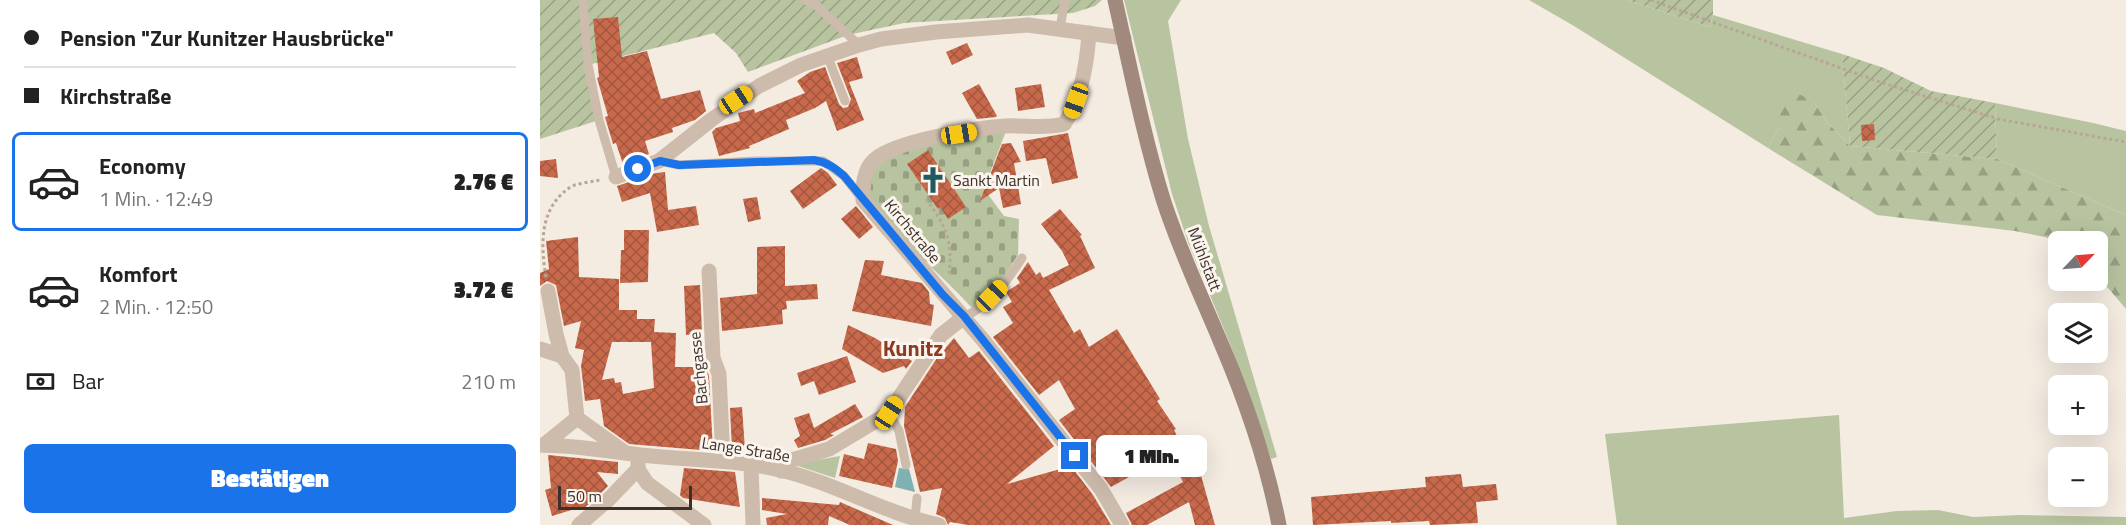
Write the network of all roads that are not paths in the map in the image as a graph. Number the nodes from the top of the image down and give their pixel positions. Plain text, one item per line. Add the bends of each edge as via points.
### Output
1 (583, 0) edge
2 (805, 0) edge
3 (1065, 0) edge
4 (1115, 0) edge
5 (1060, 28) junction
6 (1089, 33) junction
7 (1124, 38) junction
8 (859, 45) junction
9 (827, 55) junction
10 (845, 100) dead end
11 (660, 161) junction
12 (616, 177) joint
13 (863, 200) junction
14 (1022, 258) dead end
15 (709, 271) dead end
16 (548, 291) road end
17 (964, 316) junction
18 (540, 349) edge
19 (562, 356) junction
20 (889, 413) junction
21 (577, 418) junction
22 (542, 445) edge
23 (633, 458) junction
24 (723, 460) junction
25 (751, 465) junction
26 (906, 465) dead end
27 (781, 471) junction
28 (917, 498) dead end
29 (915, 519) junction
30 (579, 525) edge
31 (704, 525) edge
32 (753, 525) edge
33 (939, 525) edge
34 (1122, 525) edge
35 (1279, 525) edge

1 - 12 lane via 588,65 598,120
2 - 8 lane via 815,4
3 - 5 lane
4 - 7 street, Mühlstatt
5 - 6 street
5 - 8 street via 1000,26
6 - 7 street
6 - 13 street, Kirchstraße via 1080,88 1065,124 1005,126 913,141 889,150 872,162 863,180
7 - 35 street, Mühlstatt via 1163,199 1248,413
8 - 9 street
9 - 10 lane
9 - 11 street via 759,86
11 - 12 street
11 - 13 lane via 679,165 823,161 844,176
13 - 17 street, Kirchstraße
14 - 17 lane via 1006,282 978,310
15 - 24 street, Bachgasse
16 - 19 street
17 - 20 street via 941,335
17 - 34 street, Kirchstraße via 1101,489
18 - 19 street
19 - 21 street via 572,370
20 - 26 lane via 899,431
20 - 27 street via 829,449 792,460
21 - 22 street
21 - 23 street
22 - 23 street, Lange Straße
23 - 24 street, Lange Straße
23 - 30 street via 608,500
23 - 31 street via 647,483
24 - 25 street, Lange Straße
25 - 27 street, Lange Straße
25 - 32 street
27 - 29 street, Lange Straße via 860,496
28 - 29 lane
29 - 33 street, Lange Straße

